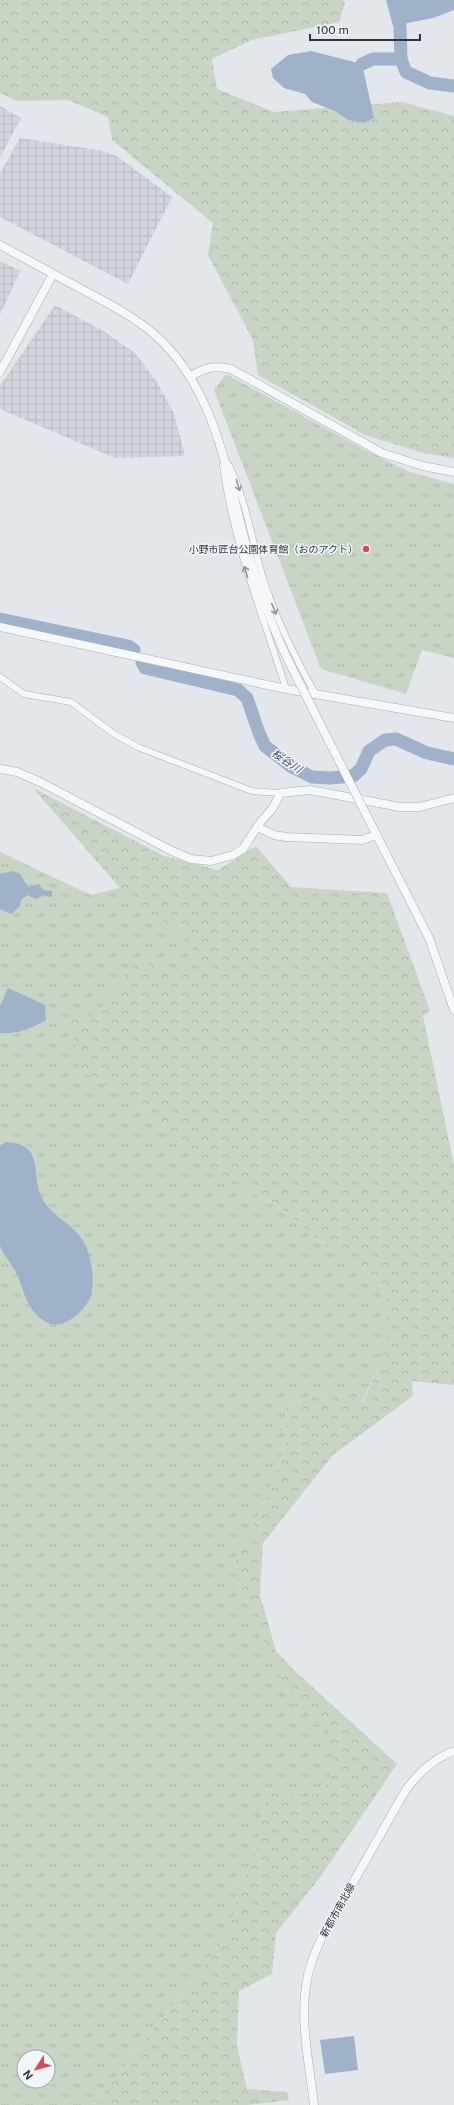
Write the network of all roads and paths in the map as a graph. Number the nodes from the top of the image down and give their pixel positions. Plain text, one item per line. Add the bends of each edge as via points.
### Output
1 (0, 245) edge
2 (53, 274) junction
3 (0, 372) edge
4 (191, 376) junction
5 (220, 450) junction
6 (454, 472) edge
7 (0, 627) edge
8 (0, 677) edge
9 (286, 689) junction
10 (316, 695) junction
11 (454, 718) edge
12 (0, 769) edge
13 (281, 793) junction
14 (454, 798) edge
15 (257, 827) junction
16 (376, 832) junction
17 (454, 1010) edge
18 (454, 1751) edge
19 (314, 2105) edge

1 - 2 street
2 - 3 street
2 - 4 street via 134,318 174,355
4 - 5 street via 206,405
4 - 6 street via 217,366 231,369 382,453 423,466
9 -> 5 street via 245,567 225,485
5 -> 10 street via 237,480 272,605
5 - 16 street, bridge via 268,615 292,668
7 - 9 street
8 - 13 street via 24,694 71,702 114,734 140,748 252,791
9 - 10 street
10 - 11 street
12 - 15 street via 17,772 40,782 191,859 211,861 233,855 243,849
13 - 14 street via 310,790 420,808
13 - 15 street
15 - 16 street via 274,835 286,837 362,840
16 - 17 street via 429,938
18 - 19 street, 新都市南北線 via 430,1764 411,1782 321,1939 311,1963 304,2010

